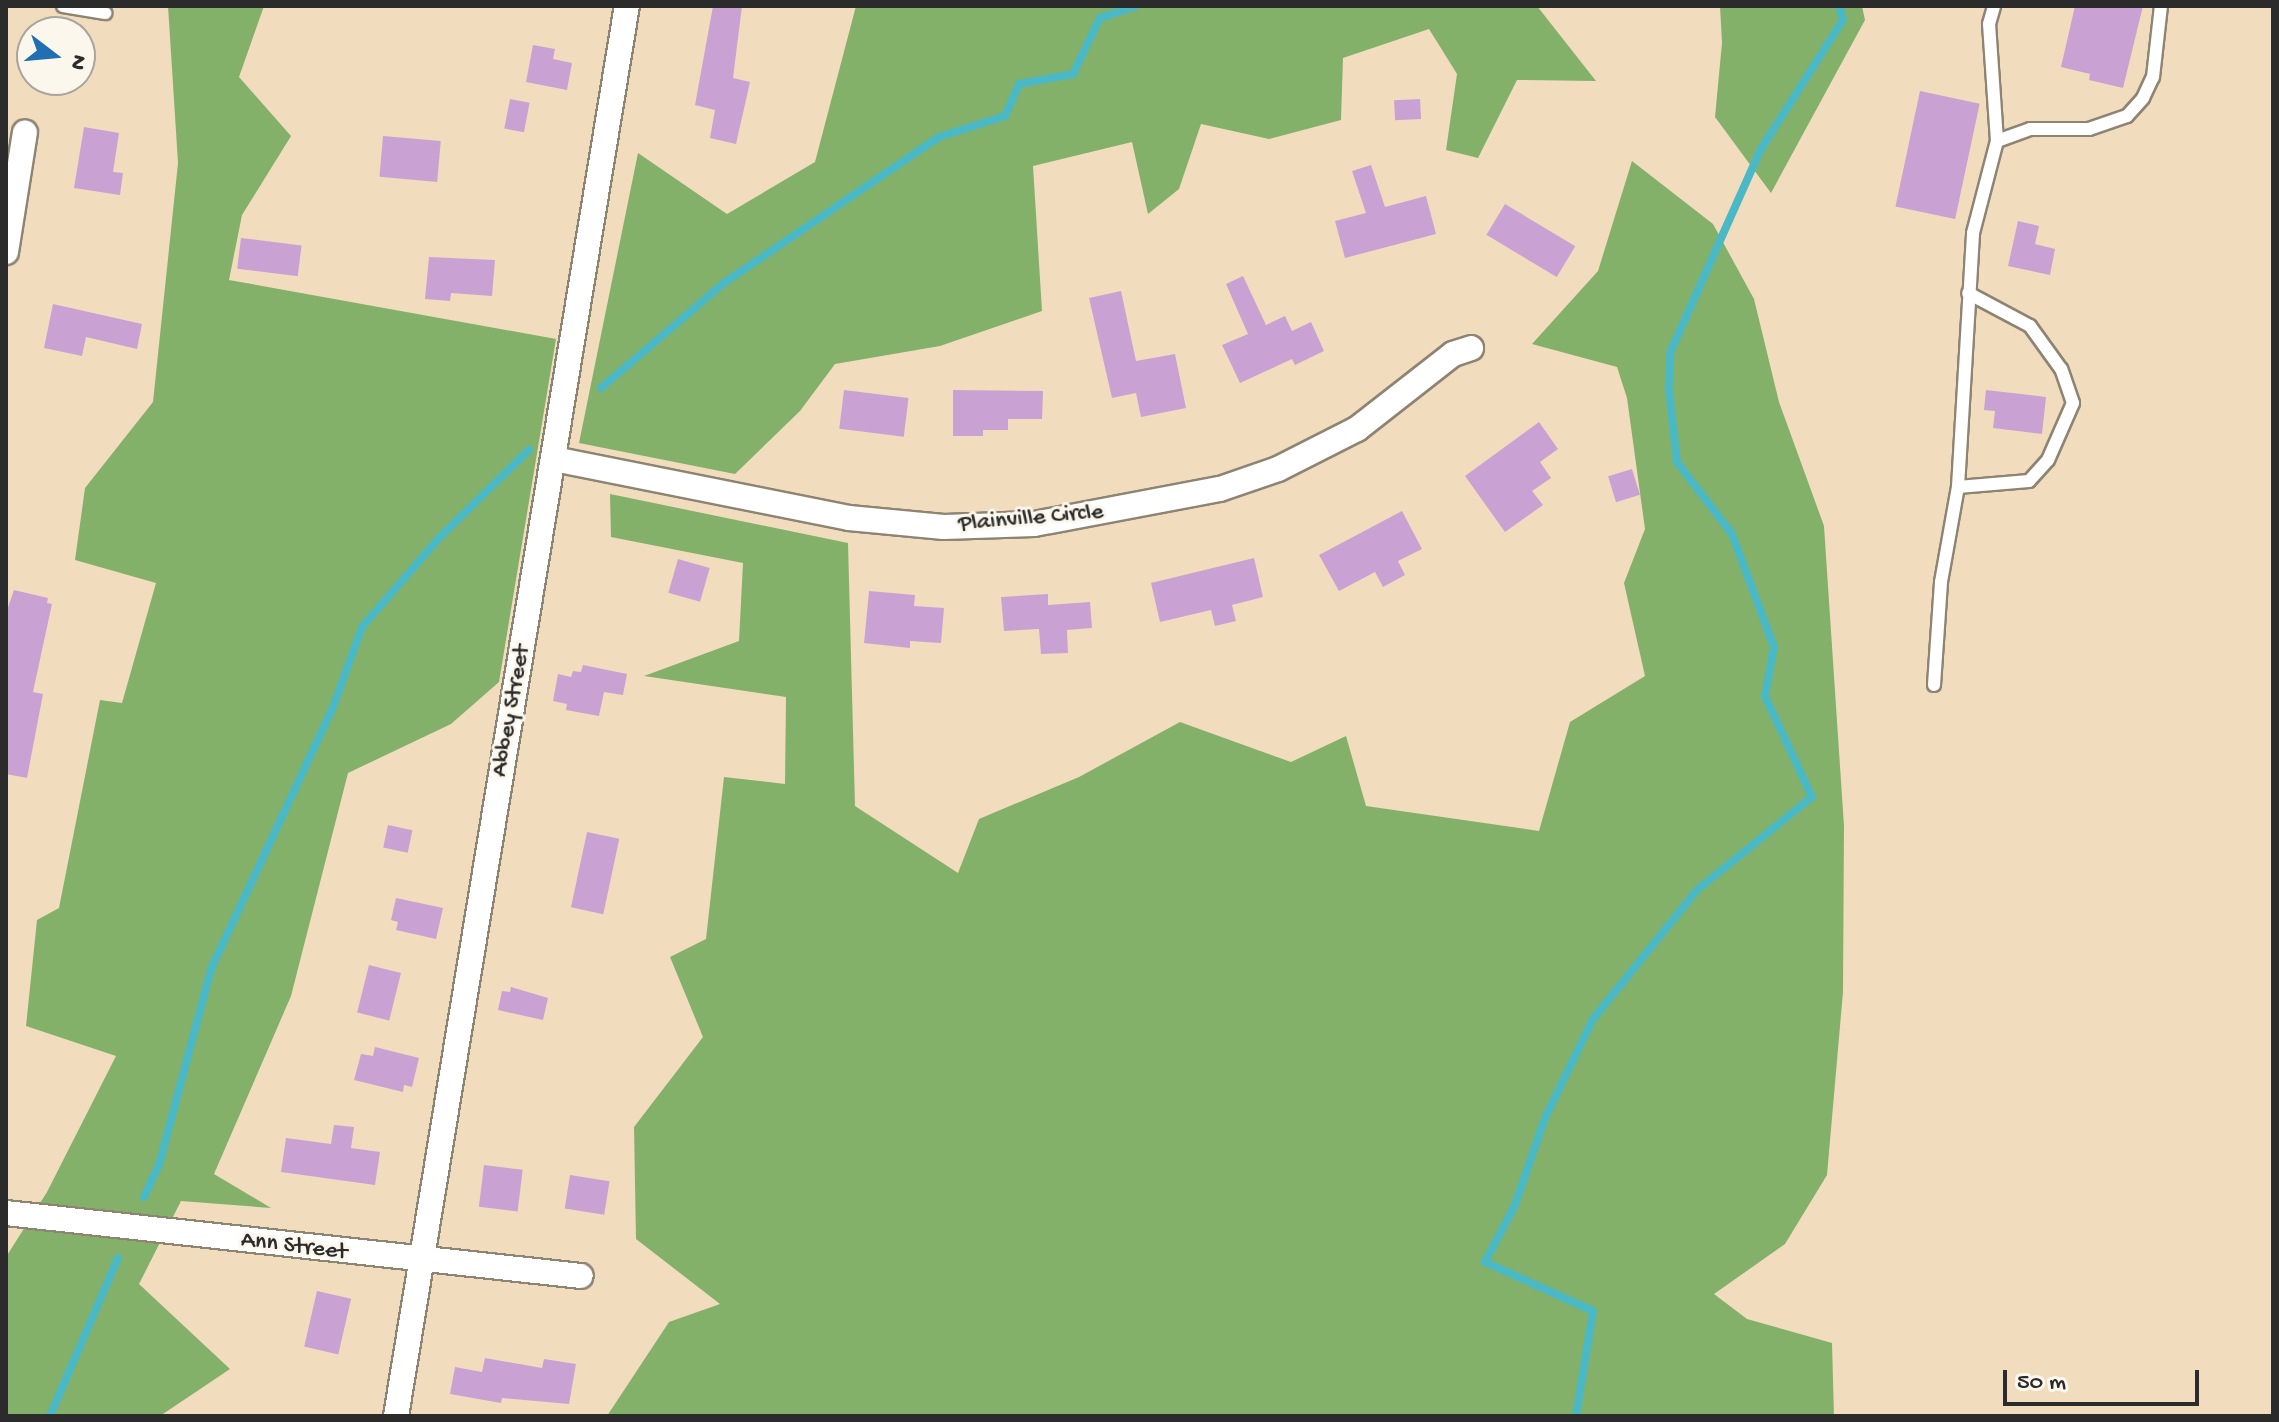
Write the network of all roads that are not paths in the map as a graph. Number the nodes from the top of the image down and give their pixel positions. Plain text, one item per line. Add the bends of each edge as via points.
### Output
1 (63, 6) edge
2 (627, 6) edge
3 (1994, 6) edge
4 (2161, 6) edge
5 (105, 13) dead end
6 (25, 132) dead end
7 (1997, 141) junction
8 (6, 252) edge
9 (1968, 293) junction
10 (1471, 348) dead end
11 (554, 459) junction
12 (1958, 487) junction
13 (1934, 685) dead end
14 (6, 1213) edge
15 (419, 1261) junction
16 (581, 1276) dead end
17 (396, 1416) edge

1 - 5 lane
2 - 11 street, Abbey Street
3 - 7 lane via 1989,36
4 - 7 lane via 2153,77 2127,116 2089,129 2030,129
6 - 8 street
7 - 9 lane via 1973,233
9 - 12 lane
9 - 12 lane via 2030,326 2061,369 2073,403 2048,460 2029,481
10 - 11 street, Plainville Circle via 1453,354 1357,429 1278,469 1220,489 1034,524 944,527 849,518
11 - 15 street, Abbey Street
12 - 13 lane via 1941,582
14 - 15 street, Ann Street
15 - 16 street, Ann Street
15 - 17 street, Abbey Street

